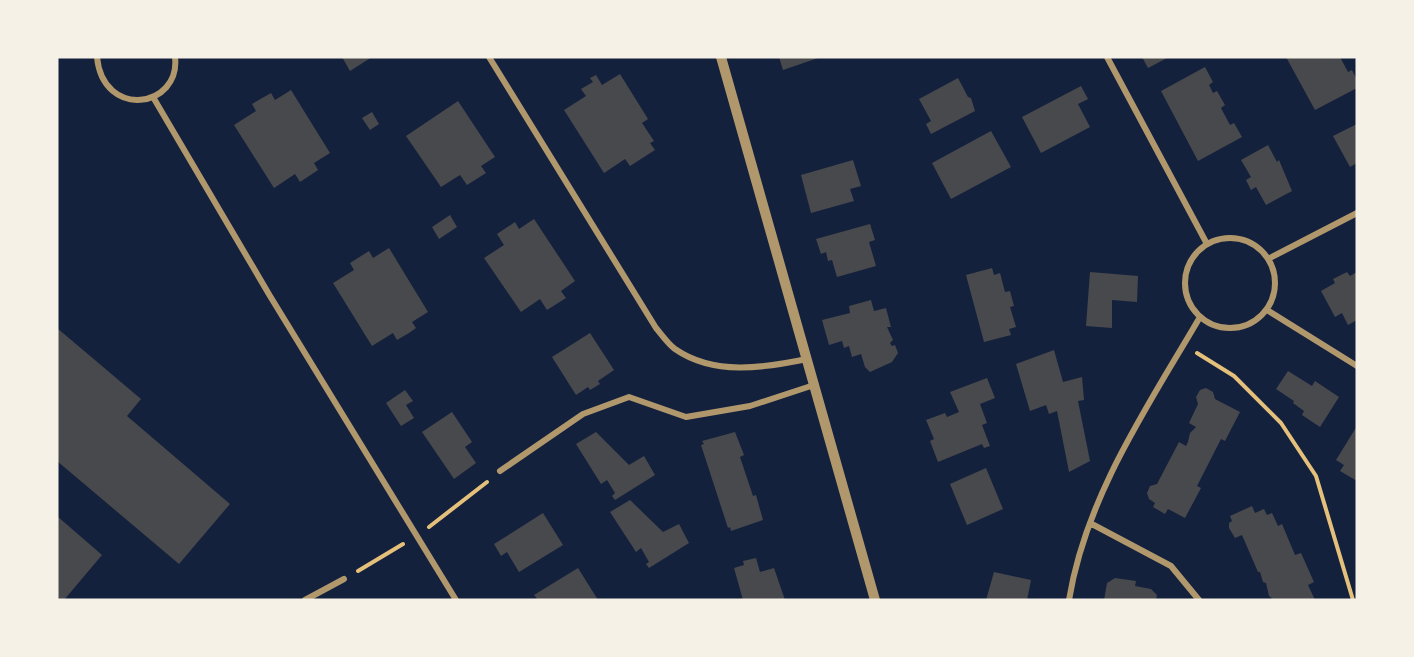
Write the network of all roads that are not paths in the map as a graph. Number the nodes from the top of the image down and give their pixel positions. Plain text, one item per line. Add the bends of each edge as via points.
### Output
1 (97, 57) edge
2 (175, 57) edge
3 (489, 57) edge
4 (721, 57) edge
5 (1107, 57) edge
6 (153, 97) junction
7 (1357, 213) edge
8 (1207, 244) junction
9 (1268, 259) junction
10 (1267, 310) junction
11 (1200, 317) junction
12 (807, 359) junction
13 (1357, 366) edge
14 (814, 386) junction
15 (500, 471) road end
16 (1090, 523) junction
17 (344, 579) road end
18 (305, 600) edge
19 (456, 600) edge
20 (876, 600) edge
21 (1069, 600) edge
22 (1198, 600) edge

1 - 6 street via 99,74 108,89 134,101
2 - 6 street via 174,74
3 - 12 street via 656,328 674,349 713,367 769,366
4 - 12 street
5 - 8 street
6 - 19 street
7 - 9 street
8 - 9 street via 1229,238 1244,240
8 - 11 street via 1189,263 1184,283 1187,298
9 - 10 street via 1275,286
10 - 11 street via 1256,321 1239,328 1223,328
10 - 13 street
11 - 16 street via 1116,462
12 - 14 street
14 - 15 street via 750,406 686,417 629,397 583,414
14 - 20 street
16 - 21 street via 1072,577
16 - 22 street via 1171,566
17 - 18 street

